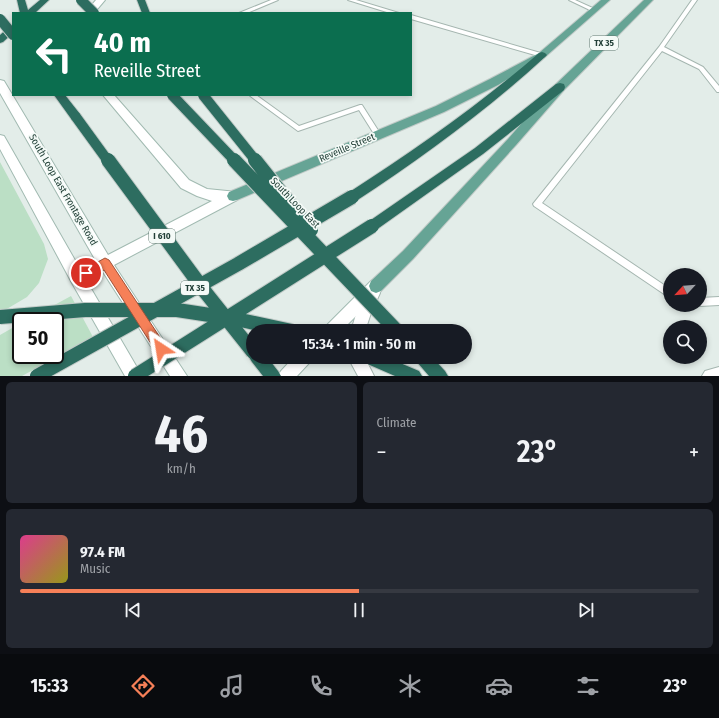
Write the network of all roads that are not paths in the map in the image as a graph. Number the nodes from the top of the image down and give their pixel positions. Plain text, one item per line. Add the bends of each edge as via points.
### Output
1 (21, 0) edge
2 (40, 0) edge
3 (45, 0) edge
4 (81, 0) edge
5 (101, 0) edge
6 (141, 0) edge
7 (276, 0) edge
8 (350, 0) edge
9 (570, 0) edge
10 (606, 0) edge
11 (649, 0) edge
12 (695, 0) edge
13 (594, 10) junction
14 (27, 12) edge
15 (28, 12) edge
16 (28, 12) edge
17 (90, 12) edge
18 (93, 12) edge
19 (146, 12) edge
20 (245, 12) edge
21 (392, 12) edge
22 (412, 17) edge
23 (0, 18) edge
24 (12, 29) edge
25 (12, 34) edge
26 (0, 40) edge
27 (661, 48) junction
28 (542, 56) junction
29 (0, 84) edge
30 (560, 87) junction
31 (719, 90) edge
32 (7, 94) edge
33 (60, 96) edge
34 (65, 96) edge
35 (109, 96) edge
36 (173, 96) edge
37 (204, 96) edge
38 (253, 96) edge
39 (76, 117) junction
40 (378, 134) junction
41 (0, 139) edge
42 (233, 196) junction
43 (105, 263) junction
44 (77, 278) junction
45 (376, 286) junction
46 (663, 289) edge
47 (365, 296) junction
48 (719, 301) edge
49 (707, 302) edge
50 (0, 317) edge
51 (259, 324) edge
52 (338, 324) edge
53 (360, 324) edge
54 (391, 324) edge
55 (246, 343) edge
56 (264, 364) edge
57 (298, 364) edge
58 (360, 364) edge
59 (385, 364) edge
60 (429, 364) edge
61 (719, 375) edge
62 (37, 376) edge
63 (135, 376) edge
64 (179, 376) edge
65 (273, 376) edge
66 (286, 376) edge
67 (366, 376) edge
68 (414, 376) edge
69 (440, 376) edge
70 (710, 376) edge

1 - 14 highway
2 - 15 highway
3 - 16 highway
4 - 18 highway, bridge
5 - 17 main road
6 - 19 highway
7 - 20 lane
8 - 21 lane
9 - 13 lane
10 - 13 main road, Reveille Street / TX 35
11 - 30 main road, TX 35
12 - 27 lane
13 - 28 main road, Reveille Street / TX 35
22 - 28 lane
23 - 25 highway, bridge
24 - 26 highway
27 - 31 lane via 701,68
27 - 46 lane via 537,204
28 - 40 main road, Reveille Street via 468,96
28 - 62 highway, TX 35, bridge via 457,127 352,197
29 - 32 main road, South Loop East Frontage Road
30 - 45 main road via 408,255
30 - 63 highway, TX 35, bridge via 479,151 372,226
32 - 43 main road, South Loop East Frontage Road
33 - 39 highway, I 610
34 - 39 highway
35 - 42 main road via 186,184 206,195
36 - 47 highway, South Loop East, bridge
37 - 47 highway, bridge
38 - 40 lane via 298,128 360,107
39 - 55 highway, I 610, bridge
40 - 42 main road, Reveille Street
41 - 44 main road
42 - 43 main road, Reveille Street
43 - 44 main road, Reveille Street
43 - 64 main road, South Loop East Frontage Road
44 - 63 main road
45 - 52 main road
45 - 53 main road
47 - 54 highway, South Loop East, bridge
48 - 49 lane
50 - 51 highway, bridge via 85,310 177,310
56 - 65 highway
57 - 66 main road
58 - 67 main road
59 - 68 highway
60 - 69 highway
61 - 70 main road

